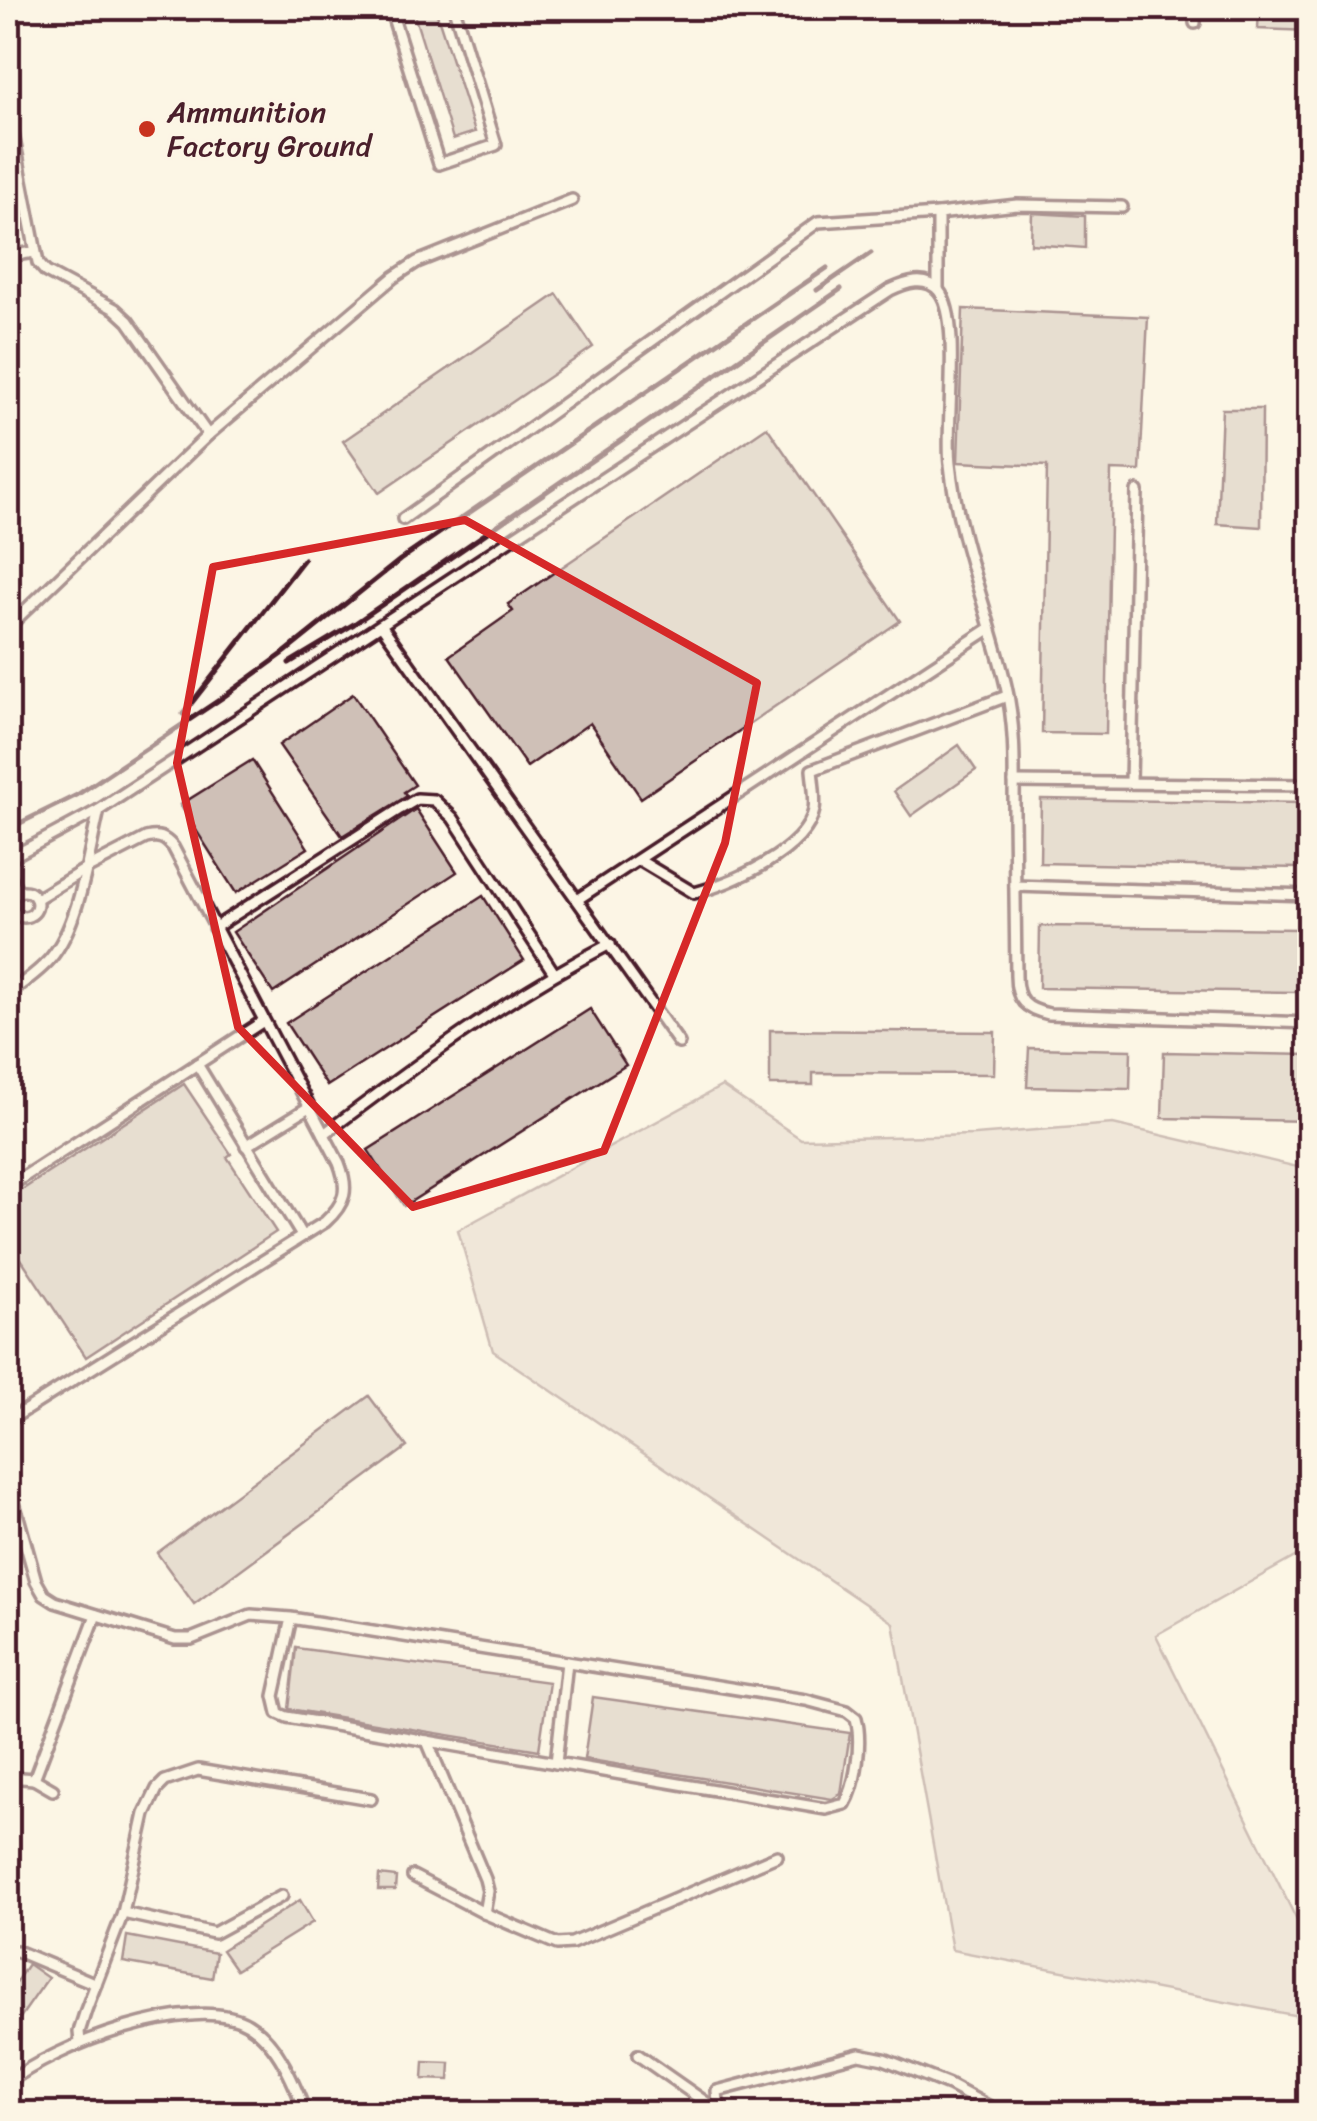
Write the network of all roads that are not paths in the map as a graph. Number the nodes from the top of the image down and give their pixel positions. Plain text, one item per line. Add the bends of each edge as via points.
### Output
1 (390, 8) edge
2 (454, 8) edge
3 (1195, 8) edge
4 (1195, 23) dead end
5 (8, 108) edge
6 (572, 200) dead end
7 (1122, 207) dead end
8 (938, 214) junction
9 (35, 252) junction
10 (8, 256) edge
11 (938, 290) junction
12 (208, 435) junction
13 (1137, 491) dead end
14 (403, 519) dead end
15 (382, 626) junction
16 (8, 627) edge
17 (989, 629) junction
18 (1007, 696) junction
19 (1014, 782) junction
20 (1131, 784) junction
21 (1310, 785) edge
22 (99, 810) junction
23 (8, 859) edge
24 (638, 860) junction
25 (84, 870) junction
26 (8, 872) edge
27 (1015, 886) junction
28 (18, 892) junction
29 (1310, 896) edge
30 (578, 899) junction
31 (36, 900) junction
32 (10, 912) edge
33 (214, 928) junction
34 (610, 944) junction
35 (554, 973) junction
36 (8, 994) edge
37 (262, 1022) junction
38 (1310, 1023) edge
39 (679, 1043) dead end
40 (196, 1064) junction
41 (309, 1107) junction
42 (324, 1134) junction
43 (246, 1146) junction
44 (8, 1187) edge
45 (302, 1236) junction
46 (8, 1421) edge
47 (8, 1481) edge
48 (96, 1615) junction
49 (291, 1618) junction
50 (567, 1662) junction
51 (427, 1741) junction
52 (556, 1763) junction
53 (9, 1777) edge
54 (34, 1780) junction
55 (53, 1790) dead end
56 (371, 1799) dead end
57 (777, 1856) dead end
58 (413, 1876) dead end
59 (282, 1896) dead end
60 (123, 1913) junction
61 (484, 1913) junction
62 (17, 1951) dead end
63 (96, 1984) junction
64 (80, 2042) junction
65 (638, 2054) dead end
66 (8, 2083) edge
67 (719, 2112) edge
68 (306, 2114) edge
69 (1002, 2114) edge

1 - 2 lane via 440,164 496,145
3 - 4 lane
5 - 9 lane
6 - 12 lane via 406,268
7 - 8 lane via 1017,204
8 - 11 lane
8 - 14 lane via 818,222
9 - 10 lane
9 - 12 lane via 46,272 128,321
11 - 15 lane via 923,282 890,290
11 - 17 lane via 951,345 950,464
12 - 16 lane
13 - 20 lane
15 - 22 lane
15 - 30 lane
17 - 18 lane
17 - 24 lane
18 - 19 lane
18 - 24 lane via 812,770 808,824 766,865 724,886 694,893
19 - 20 lane
19 - 27 lane
20 - 21 lane
22 - 23 lane
22 - 25 lane
24 - 30 lane
25 - 31 lane
25 - 33 lane via 146,838 165,838
25 - 36 lane via 62,942
26 - 28 lane
27 - 29 lane
27 - 38 lane via 1016,992 1032,1010
28 - 31 lane
28 - 32 lane
30 - 34 lane
31 - 32 lane via 27,917
33 - 35 lane via 400,809 434,800 453,818
33 - 37 lane
34 - 35 lane
34 - 39 lane
35 - 42 lane
37 - 40 lane
37 - 41 lane
40 - 43 lane
40 - 44 lane
41 - 42 lane
41 - 43 lane
42 - 45 lane via 346,1193 340,1208
43 - 45 lane
45 - 46 lane
47 - 48 lane via 44,1595
48 - 49 lane via 174,1639 191,1639 251,1615
48 - 54 lane
49 - 50 lane
49 - 51 lane via 274,1696 278,1712
50 - 52 lane
50 - 52 lane via 806,1700 847,1711 856,1718 858,1740 850,1794 845,1804 826,1809
51 - 52 lane
51 - 61 lane via 485,1879
53 - 54 lane
54 - 55 lane
56 - 60 lane via 198,1770 174,1776 150,1800
57 - 61 lane via 572,1942 557,1944
58 - 61 lane
59 - 60 lane via 214,1933
60 - 63 lane
62 - 63 lane
63 - 64 lane
64 - 66 lane
64 - 68 lane via 185,2016 244,2022 281,2060
65 - 67 lane
67 - 69 lane via 716,2091 859,2054 949,2085

